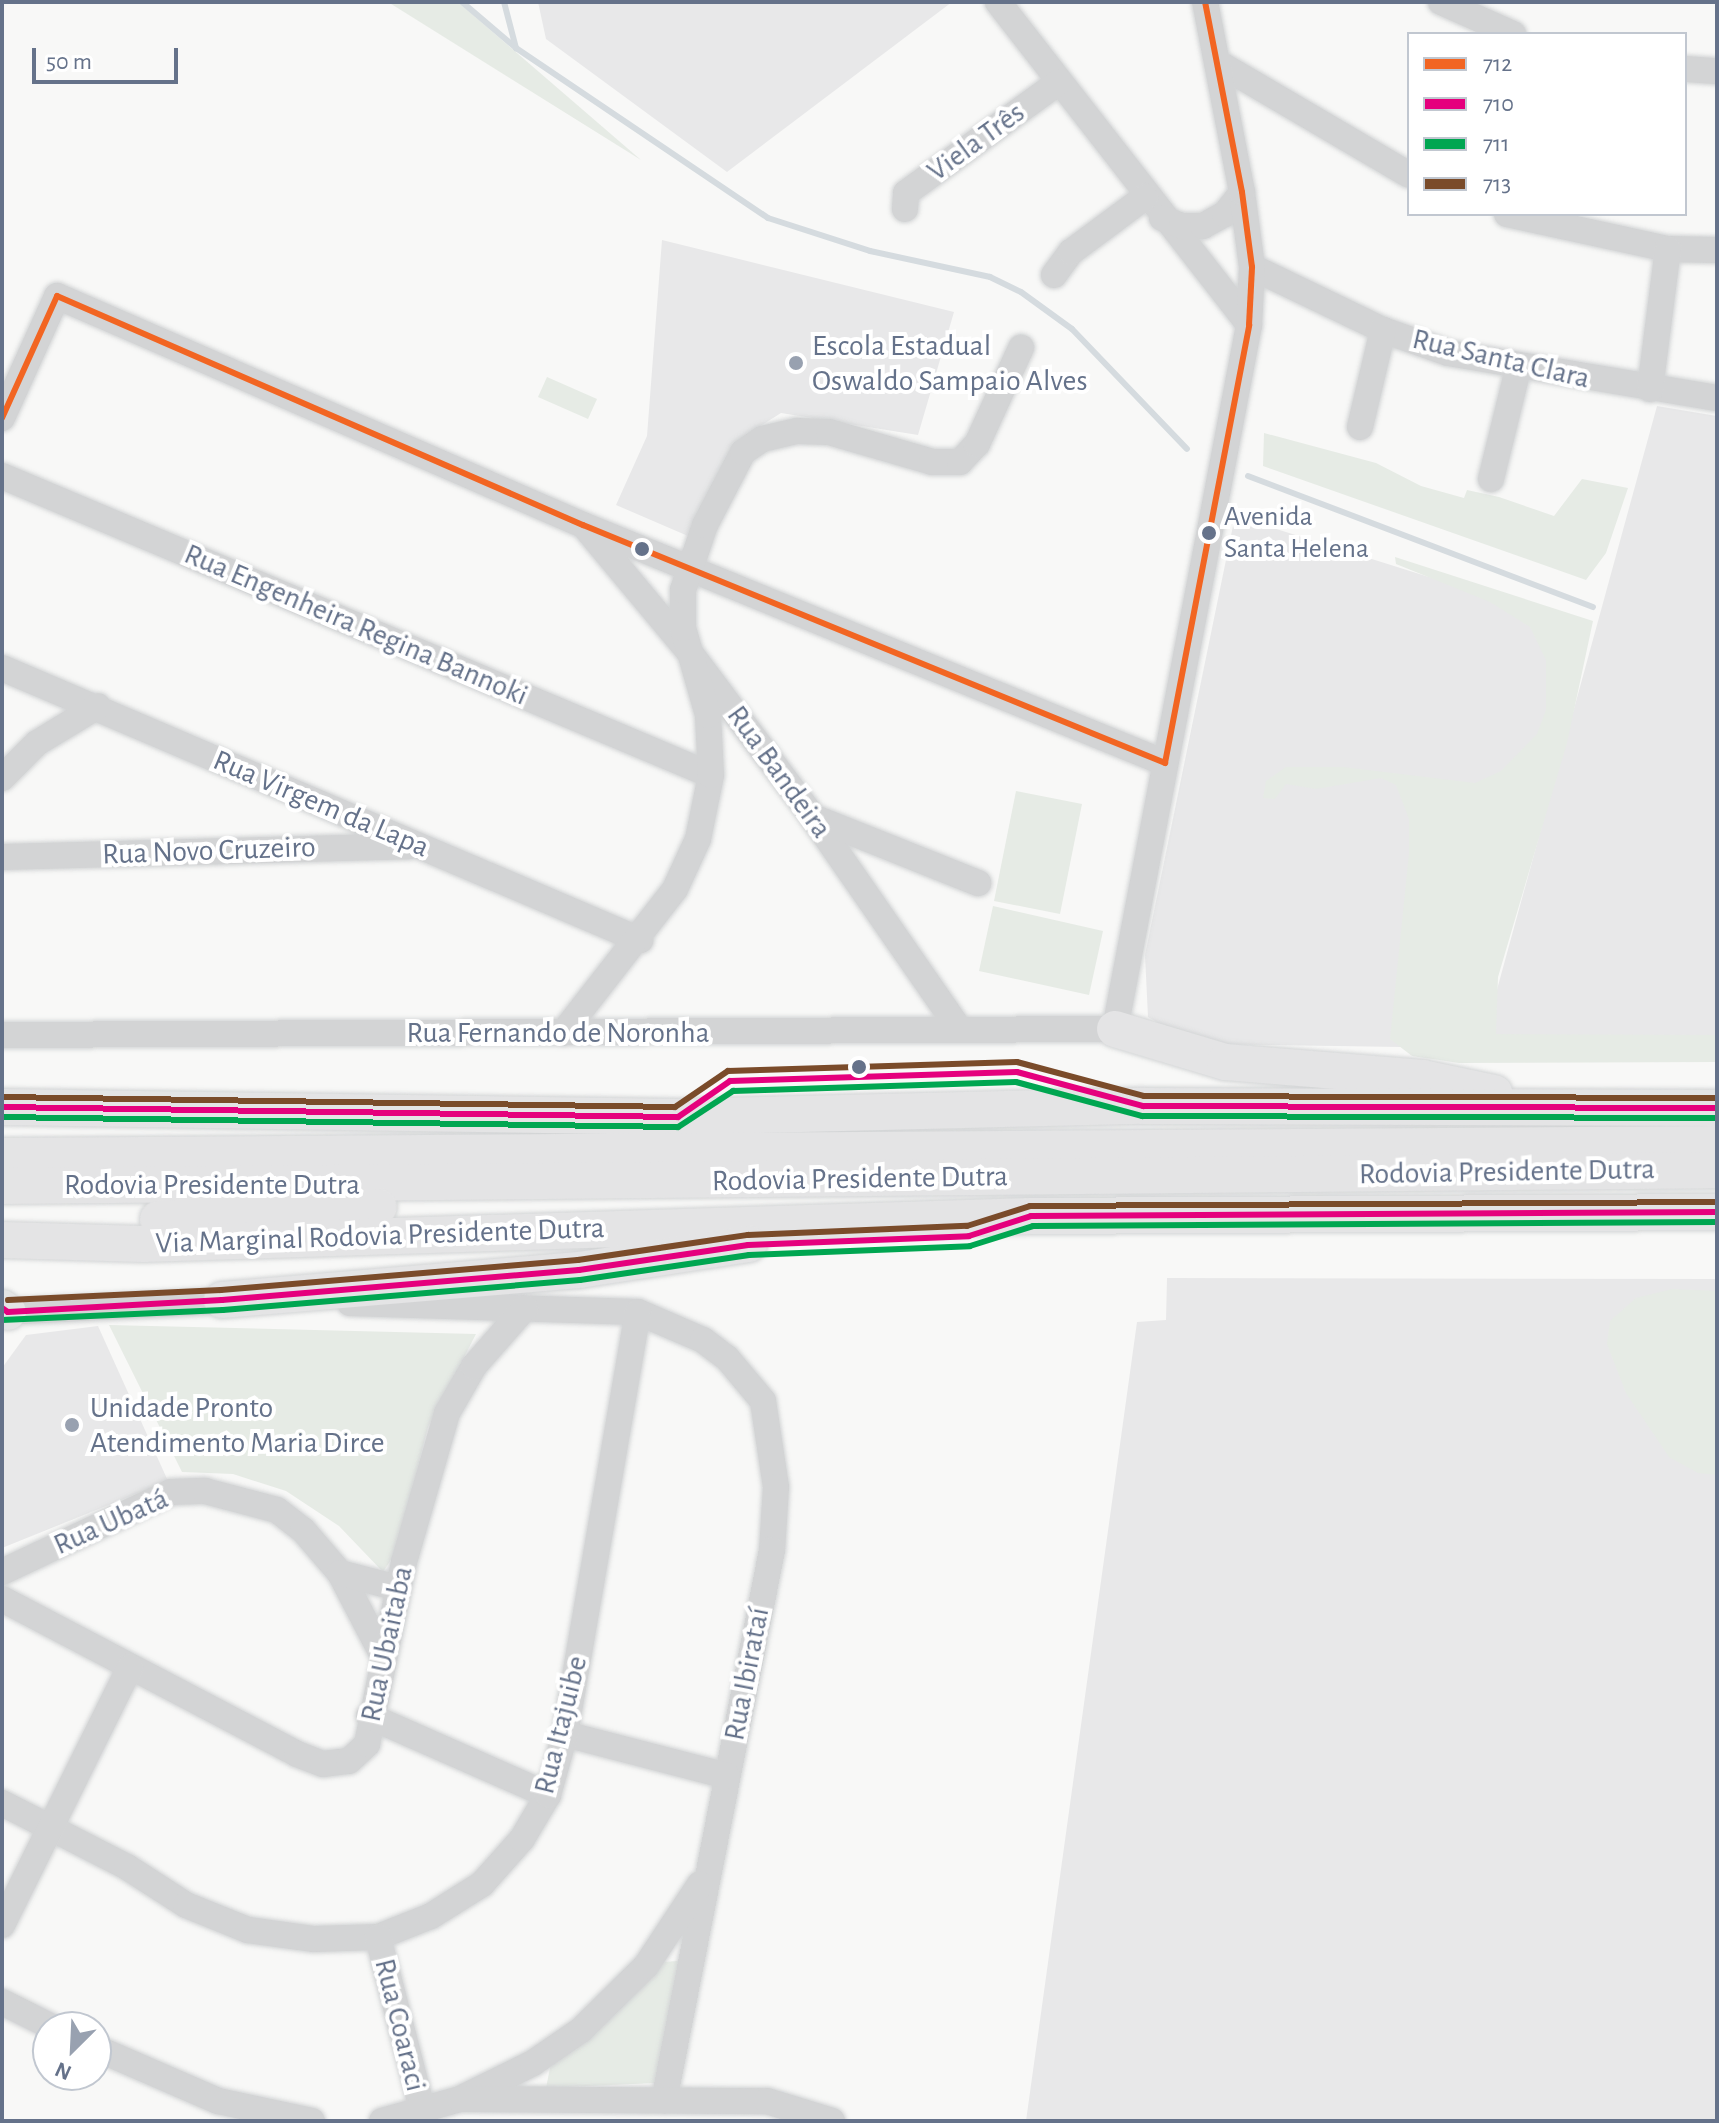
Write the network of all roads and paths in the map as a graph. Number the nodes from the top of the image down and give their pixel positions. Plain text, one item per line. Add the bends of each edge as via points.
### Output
1 (998, 2) edge
2 (1205, 2) edge
3 (1441, 2) edge
4 (1508, 32) edge
5 (1220, 64) junction
6 (1687, 69) edge
7 (1717, 71) edge
8 (1059, 82) junction
9 (1295, 110) junction
10 (1231, 124) junction
11 (1407, 174) edge
12 (1242, 192) junction
13 (1145, 197) junction
14 (905, 209) dead end
15 (1524, 216) edge
16 (1162, 218) junction
17 (1583, 223) edge
18 (1668, 249) junction
19 (1717, 250) edge
20 (1252, 267) junction
21 (1054, 275) dead end
22 (1249, 325) junction
23 (1383, 330) junction
24 (1021, 348) dead end
25 (1518, 369) junction
26 (1650, 389) junction
27 (1717, 398) edge
28 (2, 418) edge
29 (1360, 427) dead end
30 (2, 476) edge
31 (1491, 479) dead end
32 (583, 525) junction
33 (688, 566) junction
34 (691, 654) junction
35 (2, 668) edge
36 (98, 706) junction
37 (1165, 763) junction
38 (711, 775) junction
39 (2, 778) edge
40 (813, 817) junction
41 (417, 845) junction
42 (2, 857) edge
43 (978, 883) dead end
44 (640, 940) junction
45 (1115, 1029) junction
46 (960, 1030) junction
47 (563, 1033) junction
48 (2, 1035) edge
49 (2, 1107) edge
50 (1550, 1107) junction
51 (1717, 1108) edge
52 (1717, 1144) edge
53 (2, 1156) edge
54 (1717, 1170) edge
55 (571, 1182) junction
56 (2, 1186) edge
57 (1717, 1212) edge
58 (1031, 1216) junction
59 (2, 1234) edge
60 (2, 1240) edge
61 (222, 1300) junction
62 (525, 1308) junction
63 (638, 1312) junction
64 (4, 1313) edge
65 (2, 1572) edge
66 (340, 1573) junction
67 (398, 1588) junction
68 (2, 1599) edge
69 (383, 1656) junction
70 (130, 1667) junction
71 (369, 1716) junction
72 (565, 1734) junction
73 (727, 1776) junction
74 (548, 1795) junction
75 (2, 1803) edge
76 (51, 1828) junction
77 (707, 1875) junction
78 (2, 1925) edge
79 (378, 1937) junction
80 (2, 2002) edge
81 (32, 2017) edge
82 (112, 2056) edge
83 (460, 2099) junction
84 (664, 2101) junction
85 (219, 2111) edge
86 (423, 2112) junction
87 (312, 2121) edge
88 (382, 2121) edge
89 (832, 2121) edge

1 - 8 street
2 - 5 street
3 - 4 street
5 - 9 street
5 - 10 street
6 - 7 street
8 - 13 street
8 - 14 street, Viela Três via 906,193
9 - 10 street via 1258,107
9 - 11 street
10 - 12 street
12 - 16 street via 1225,214 1203,226
12 - 20 street
13 - 16 street
13 - 21 street via 1071,252
15 - 17 street
16 - 22 street
17 - 18 street
18 - 19 street
18 - 26 street
20 - 22 street
20 - 23 street, Rua Santa Clara
22 - 37 street
23 - 25 street, Rua Santa Clara via 1448,353
23 - 29 street
24 - 33 street via 977,444 960,462 932,462 829,432 797,431 762,439 743,452 725,482
25 - 26 street, Rua Santa Clara
25 - 31 street
26 - 27 street, Rua Santa Clara
28 - 32 street via 57,296
30 - 38 street, Rua Engenheira Regina Bannoki
32 - 33 street
32 - 34 street, Rua Bandeira
33 - 34 street via 682,614
33 - 37 street
34 - 38 street via 708,715
34 - 40 street, Rua Bandeira
35 - 36 street, Rua Virgem da Lapa
36 - 39 street via 37,743
36 - 41 street, Rua Virgem da Lapa
37 - 45 street
38 - 44 street via 698,839 675,889
40 - 43 street
40 - 46 street, Rua Bandeira
41 - 42 street, Rua Novo Cruzeiro
41 - 44 street, Rua Virgem da Lapa
44 - 47 street
45 - 46 street, Rua Fernando de Noronha
45 - 50 highway via 1225,1062 1423,1078
46 - 47 street, Rua Fernando de Noronha
47 - 48 street, Rua Fernando de Noronha
49 - 50 highway, Rodovia Presidente Dutra via 678,1117 1143,1106
50 - 51 highway, Rodovia Presidente Dutra
52 - 53 highway, Rodovia Presidente Dutra
54 - 55 highway, Rodovia Presidente Dutra
55 - 56 highway, Rodovia Presidente Dutra
55 - 59 highway via 542,1200 35,1226
57 - 58 highway, Via Marginal Rodovia Presidente Dutra
58 - 60 highway, Via Marginal Rodovia Presidente Dutra via 143,1244
58 - 61 highway via 969,1236 748,1245 579,1270
61 - 62 street
61 - 64 street
62 - 63 street
62 - 67 street, Rua Ubaitaba via 474,1366 447,1413
63 - 72 street, Rua Itajuibe
63 - 73 street, Rua Ibirataí via 703,1340 727,1358 763,1401 772,1432 772,1550
65 - 66 street, Rua Ubatá via 171,1492 205,1491 277,1510 303,1530
66 - 67 street
66 - 69 street, Rua Ubatá
67 - 69 street, Rua Ubaitaba
68 - 70 street, Rua Ubaitaba
69 - 71 street, Rua Ubaitaba
70 - 71 street, Rua Ubaitaba via 323,1764 349,1761 367,1744
70 - 76 street
71 - 74 street
72 - 73 street
72 - 74 street, Rua Itajuibe
73 - 77 street, Rua Ibirataí
74 - 79 street, Rua Itajuibe via 522,1839 482,1884 431,1916
75 - 76 street, Rua Itajuibe
76 - 78 street
76 - 79 street, Rua Itajuibe via 216,1920 314,1939
77 - 83 street via 646,1966 581,2030 533,2063
77 - 84 street, Rua Ibirataí
79 - 86 street, Rua Coaraci
80 - 81 street
82 - 85 street
83 - 84 street
83 - 86 street
84 - 89 street via 767,2101
85 - 87 street
86 - 88 street

